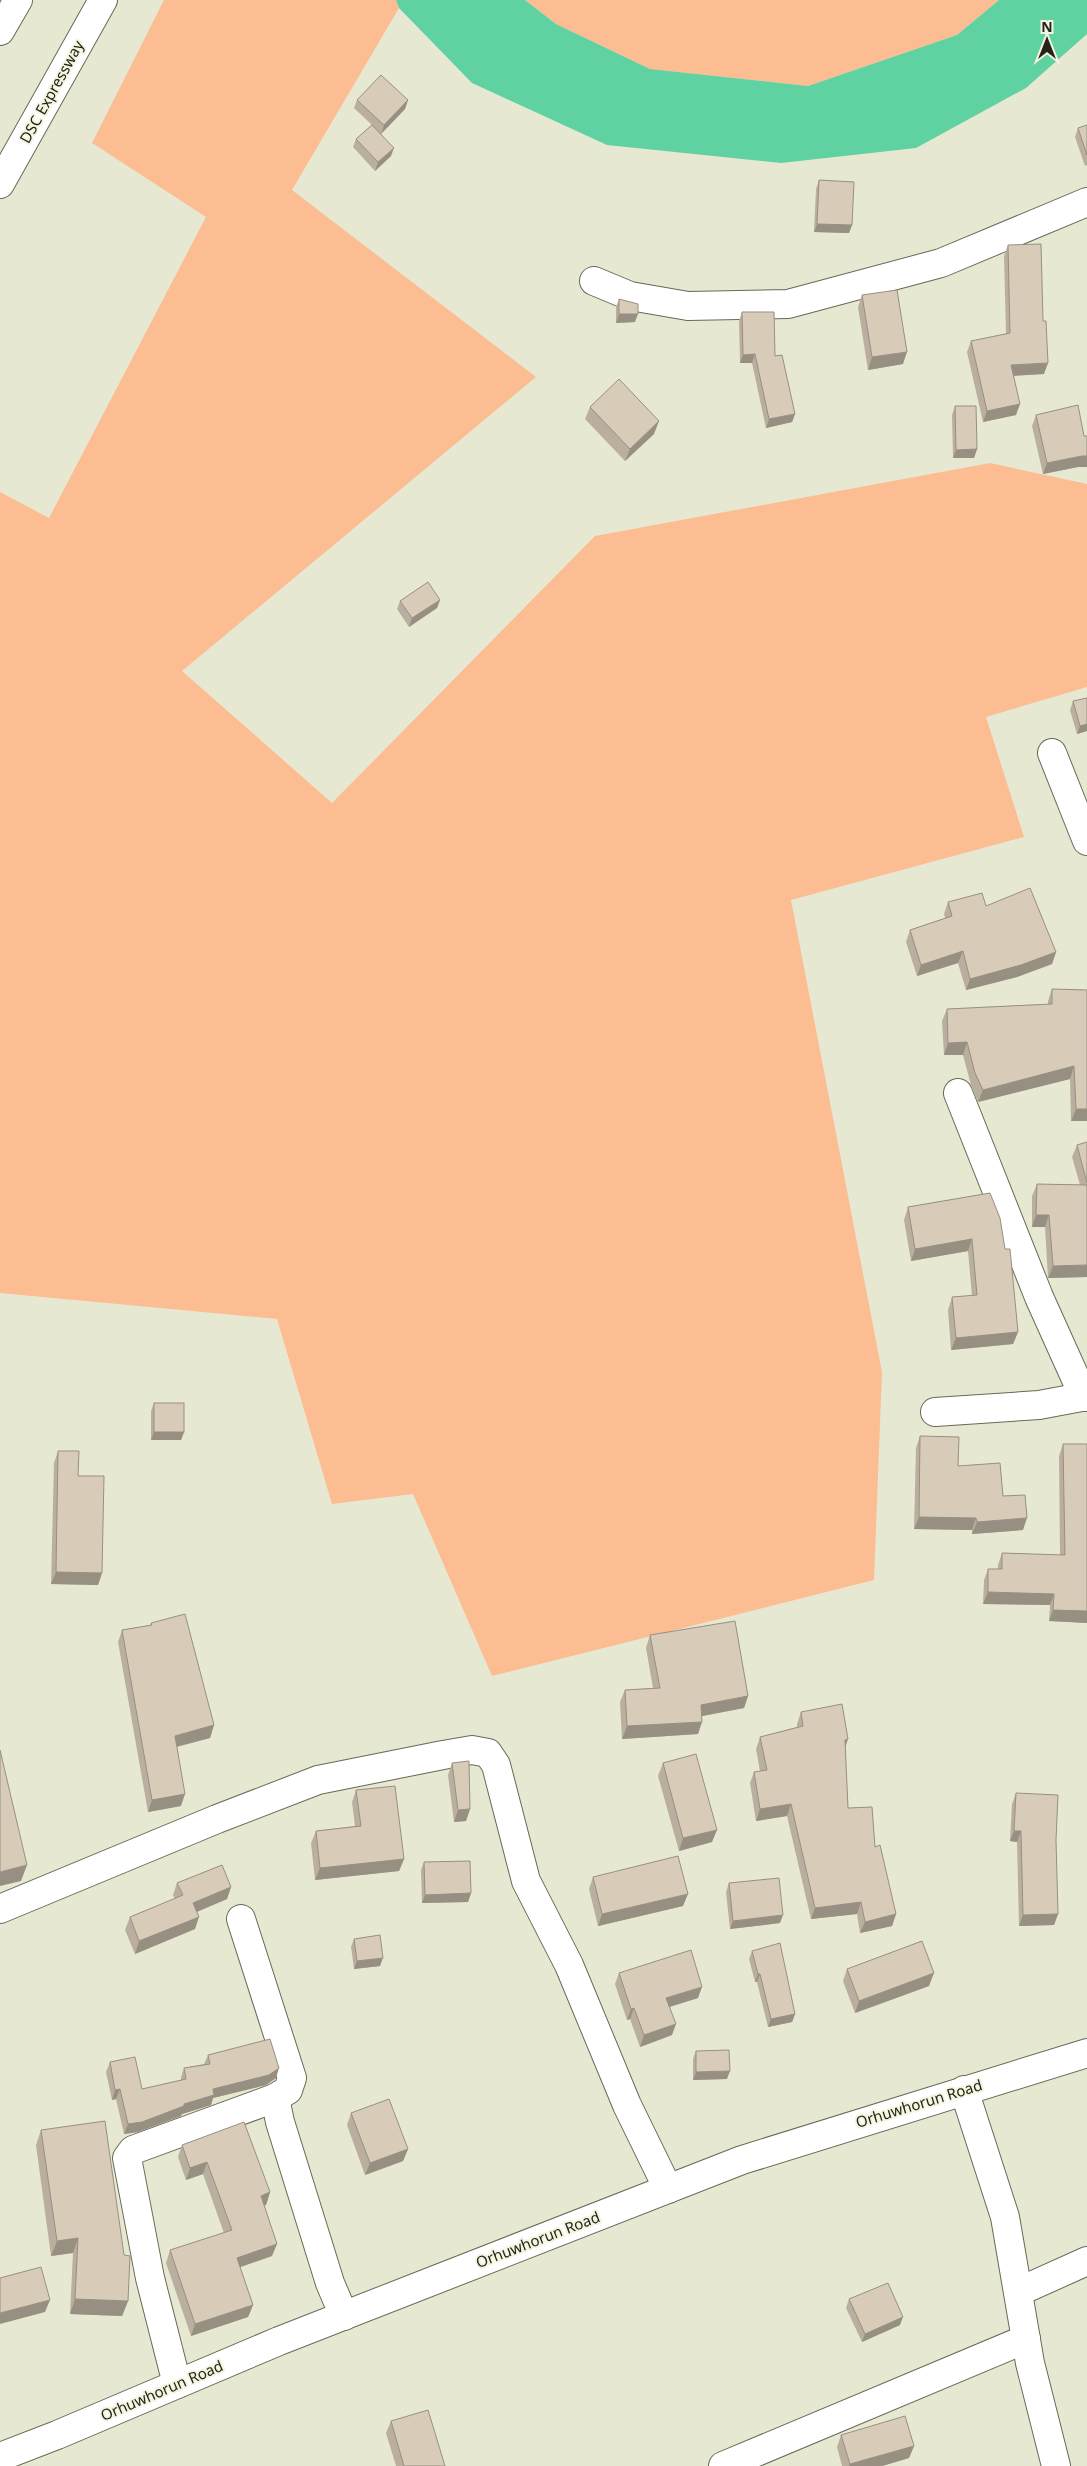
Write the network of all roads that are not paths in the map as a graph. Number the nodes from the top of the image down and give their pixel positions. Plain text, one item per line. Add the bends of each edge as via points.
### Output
1 (18, 0) edge
2 (103, 0) edge
3 (0, 31) edge
4 (0, 184) edge
5 (1087, 202) edge
6 (594, 281) dead end
7 (1052, 753) dead end
8 (1087, 841) edge
9 (958, 1093) dead end
10 (1086, 1396) edge
11 (935, 1412) dead end
12 (0, 1909) edge
13 (241, 1919) dead end
14 (1087, 2053) edge
15 (964, 2090) junction
16 (274, 2098) junction
17 (668, 2189) junction
18 (1087, 2261) edge
19 (1018, 2292) junction
20 (344, 2316) junction
21 (1026, 2339) junction
22 (177, 2384) junction
23 (1, 2452) edge
24 (724, 2466) edge
25 (1056, 2466) edge

1 - 3 street
2 - 4 street, DSC Expressway
5 - 6 street via 940,263 788,304 688,306 630,296
7 - 8 street
9 - 10 street via 1039,1297
10 - 11 street via 1039,1405
12 - 17 street via 318,1780 443,1754 472,1750 488,1753 496,1766 526,1881 569,1965 627,2105
13 - 16 street via 292,2078 288,2090
14 - 15 street, Orhuwhorun Road
15 - 17 street, Orhuwhorun Road via 742,2160
15 - 19 street via 1005,2217
16 - 20 street via 330,2284
16 - 22 street via 132,2150 127,2158 150,2278
17 - 20 street, Orhuwhorun Road
18 - 19 street
19 - 21 street
20 - 22 street, Orhuwhorun Road
21 - 24 street
21 - 25 street
22 - 23 street, Orhuwhorun Road via 58,2435

